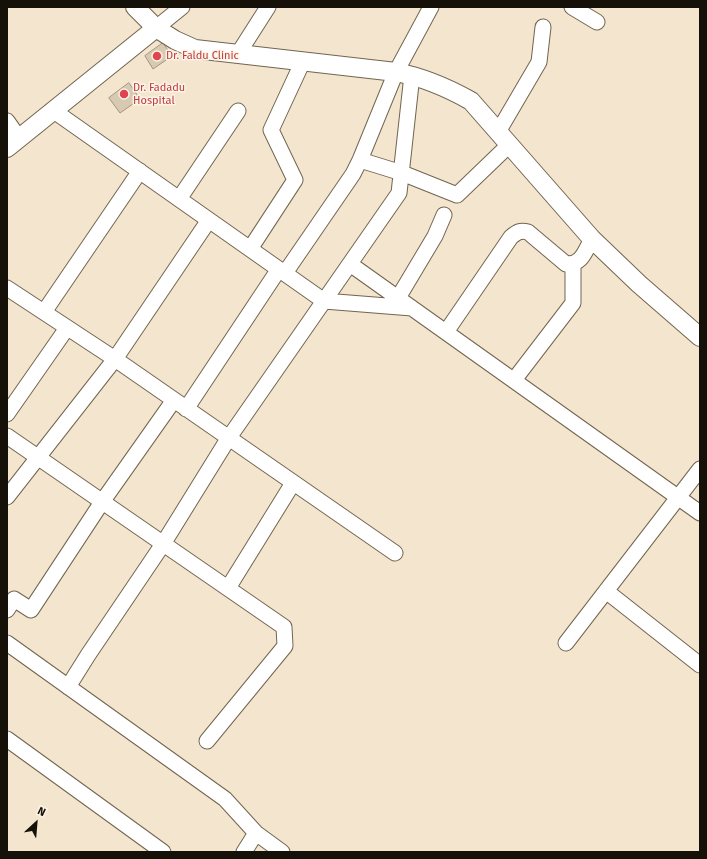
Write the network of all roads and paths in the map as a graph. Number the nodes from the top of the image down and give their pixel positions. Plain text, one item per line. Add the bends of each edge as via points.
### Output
1 (135, 7) edge
2 (182, 7) edge
3 (268, 7) edge
4 (431, 7) edge
5 (572, 7) edge
6 (597, 22) dead end
7 (543, 27) dead end
8 (156, 28) junction
9 (238, 54) junction
10 (303, 61) junction
11 (404, 74) junction
12 (54, 111) junction
13 (238, 112) dead end
14 (7, 121) edge
15 (503, 138) junction
16 (13, 143) edge
17 (360, 160) junction
18 (140, 171) junction
19 (402, 173) junction
20 (180, 199) junction
21 (444, 215) dead end
22 (209, 220) junction
23 (592, 239) junction
24 (250, 249) junction
25 (350, 264) junction
26 (573, 264) junction
27 (282, 271) junction
28 (7, 288) edge
29 (398, 298) junction
30 (324, 301) junction
31 (413, 308) junction
32 (44, 312) junction
33 (67, 328) junction
34 (446, 332) junction
35 (700, 337) edge
36 (115, 359) junction
37 (514, 380) junction
38 (180, 404) junction
39 (7, 414) edge
40 (7, 436) edge
41 (228, 439) junction
42 (37, 457) junction
43 (700, 469) edge
44 (293, 483) junction
45 (7, 497) edge
46 (678, 498) junction
47 (102, 502) junction
48 (700, 514) edge
49 (163, 544) junction
50 (395, 553) dead end
51 (228, 588) junction
52 (606, 591) junction
53 (7, 610) edge
54 (7, 643) edge
55 (566, 643) dead end
56 (700, 665) edge
57 (68, 687) junction
58 (7, 739) edge
59 (207, 741) dead end
60 (256, 833) junction
61 (163, 852) edge
62 (244, 852) edge
63 (282, 852) edge

1 - 8 street
2 - 8 street
3 - 9 street
4 - 11 street
5 - 6 street
7 - 15 street via 539,62
8 - 9 street via 174,40 195,49
8 - 12 street
9 - 10 street
10 - 11 street
10 - 24 street via 271,130 295,180
11 - 15 street via 472,101
11 - 17 street
11 - 19 street
12 - 16 street
12 - 18 street
13 - 20 street
14 - 16 street
15 - 19 street via 457,195
15 - 23 street
17 - 19 street
17 - 27 street via 353,174
18 - 20 street
18 - 32 street
19 - 25 street via 399,193
20 - 22 street
21 - 29 street via 435,236
22 - 24 street
22 - 36 street
23 - 26 street via 579,261
23 - 35 street
24 - 27 street
25 - 29 street
25 - 30 street
26 - 34 street via 566,264 528,232 518,231 511,237
26 - 37 street via 573,302
27 - 30 street
27 - 38 street
28 - 32 street
29 - 31 street
30 - 31 street
30 - 41 street
31 - 34 street
32 - 33 street
33 - 36 street
33 - 39 street
34 - 37 street
36 - 38 street
36 - 42 street
37 - 46 street
38 - 41 street
38 - 47 street
40 - 42 street
41 - 44 street
41 - 49 street
42 - 45 street
42 - 47 street
43 - 46 street
44 - 50 street
44 - 51 street
46 - 48 street
46 - 52 street
47 - 49 street
47 - 53 street via 31,610 14,599
49 - 51 street
49 - 57 street
51 - 59 street via 284,627 285,646
52 - 55 street
52 - 56 street
54 - 57 street
57 - 60 street via 225,799
58 - 61 street
60 - 62 street
60 - 63 street

